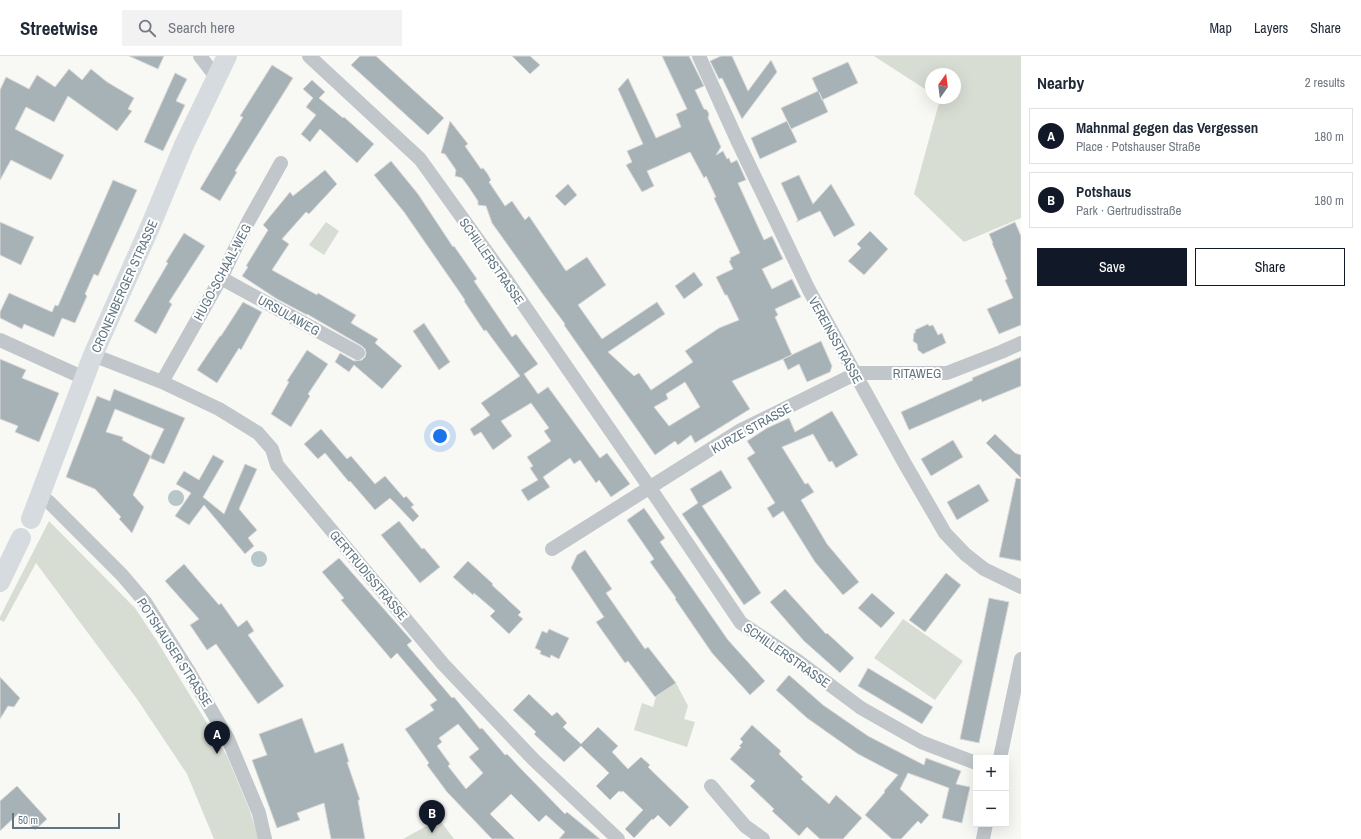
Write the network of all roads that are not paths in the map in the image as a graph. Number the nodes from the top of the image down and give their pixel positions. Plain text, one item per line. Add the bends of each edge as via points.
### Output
1 (200, 56) edge
2 (227, 56) edge
3 (309, 56) edge
4 (699, 56) edge
5 (216, 77) junction
6 (281, 163) dead end
7 (221, 278) junction
8 (0, 340) edge
9 (1021, 343) edge
10 (358, 353) dead end
11 (93, 355) junction
12 (855, 374) junction
13 (84, 378) junction
14 (162, 382) junction
15 (650, 488) junction
16 (40, 495) junction
17 (30, 519) dead end
18 (21, 538) dead end
19 (552, 549) dead end
20 (0, 582) edge
21 (1021, 587) edge
22 (1021, 659) edge
23 (1001, 755) edge
24 (973, 762) edge
25 (712, 786) dead end
26 (985, 827) edge
27 (265, 839) edge
28 (618, 839) edge
29 (763, 839) edge
30 (983, 839) edge

1 - 5 street
2 - 5 main road, CRONENBERGER STRASSE
3 - 15 street, SCHILLERSTRASSE via 420,160
4 - 12 street, VEREINSSTRASSE via 809,290
5 - 11 main road, CRONENBERGER STRASSE
6 - 7 street, HUGO-SCHAAL-WEG
7 - 10 street, URSULAWEG
7 - 14 street, HUGO-SCHAAL-WEG
8 - 13 street
9 - 12 street, RITAWEG via 947,373
11 - 13 main road, CRONENBERGER STRASSE
11 - 14 street, GERTRUDISSTRASSE
12 - 15 street, KURZE STRASSE via 741,430
12 - 21 street, VEREINSSTRASSE via 946,533 965,554 984,569
13 - 16 main road, CRONENBERGER STRASSE
14 - 28 street, GERTRUDISSTRASSE via 219,409 258,433 272,449 277,465 443,664 534,760
15 - 19 street
15 - 24 street, SCHILLERSTRASSE via 740,623 798,661 867,712 921,742
16 - 17 main road, CRONENBERGER STRASSE
16 - 27 street, POTSHAUSER STRASSE via 122,575 145,602 228,739 259,813
18 - 20 main road
22 - 23 street
25 - 29 street via 745,826
26 - 30 street

